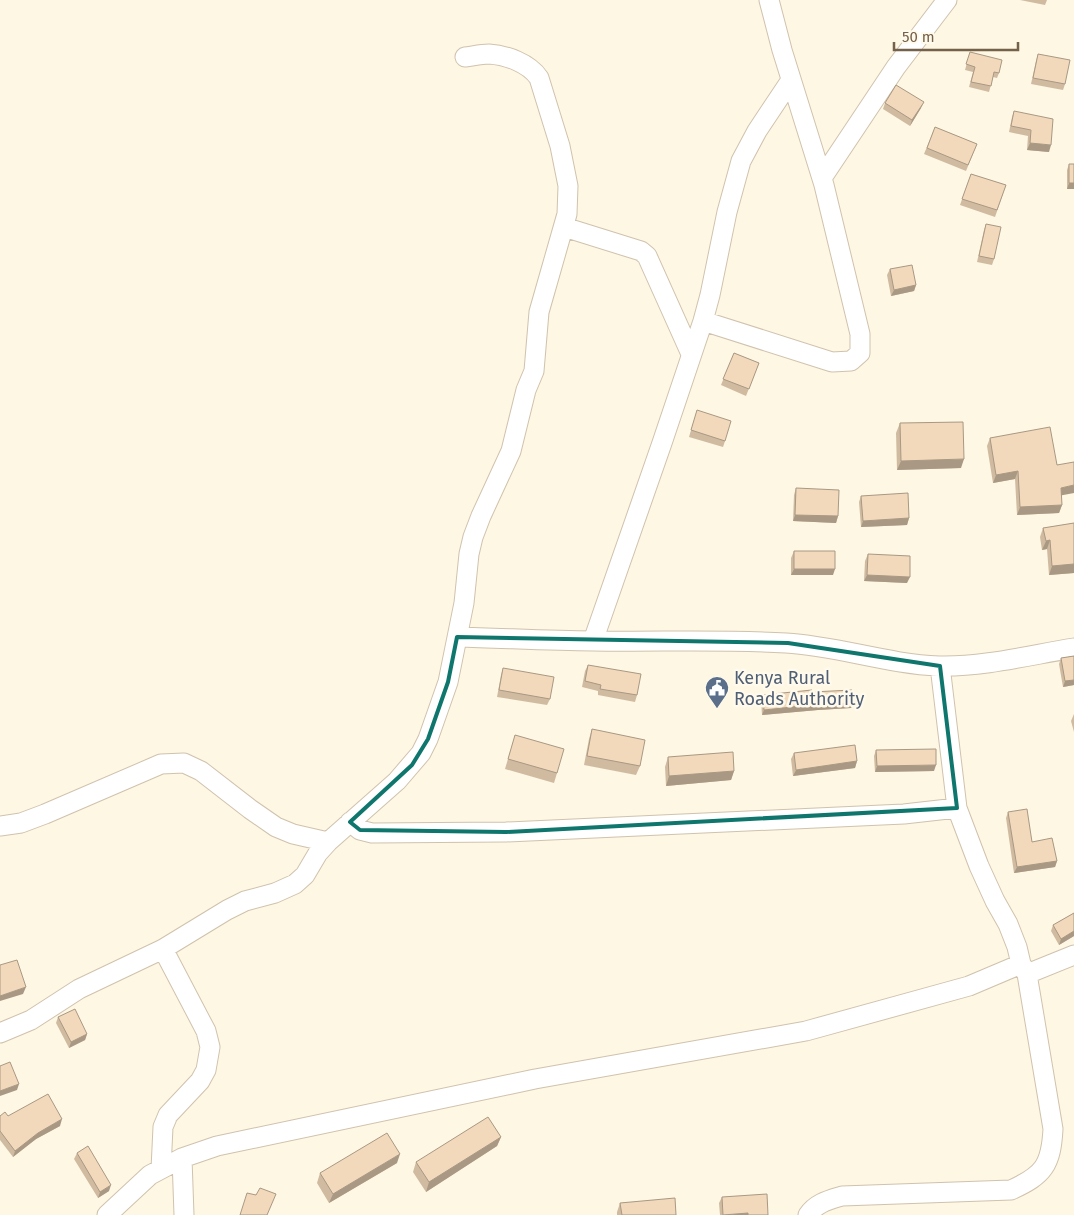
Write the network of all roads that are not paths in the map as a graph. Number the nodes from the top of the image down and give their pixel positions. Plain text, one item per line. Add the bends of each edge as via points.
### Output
1 (769, 0) edge
2 (947, 0) edge
3 (465, 57) dead end
4 (791, 80) junction
5 (822, 178) junction
6 (564, 227) junction
7 (703, 321) junction
8 (691, 354) junction
9 (457, 637) junction
10 (593, 641) junction
11 (1074, 648) edge
12 (940, 666) junction
13 (957, 808) junction
14 (350, 822) junction
15 (0, 826) edge
16 (328, 842) junction
17 (162, 949) junction
18 (1074, 955) edge
19 (1024, 969) junction
20 (0, 1033) edge
21 (182, 1158) junction
22 (161, 1169) junction
23 (107, 1215) edge
24 (184, 1215) edge
25 (808, 1215) edge

1 - 4 street
2 - 5 street via 896,67
3 - 6 street via 489,54 506,58 526,65 539,78 560,146 568,186
4 - 5 street
4 - 7 street via 741,162
5 - 7 street via 857,319 860,353 852,361 832,362
6 - 8 street via 648,256
6 - 9 street via 539,312 534,372 526,390 517,431 473,536
7 - 8 street
8 - 10 street
9 - 10 street
9 - 14 street via 448,682 421,753 397,781
10 - 12 street via 788,643 877,659
11 - 12 street via 982,663
12 - 13 street
13 - 14 street via 904,814 506,832 372,833 360,830
13 - 19 street via 979,866 1008,924
14 - 16 street
15 - 16 street via 39,817 161,764 184,763 193,766 276,826 293,834
16 - 17 street via 295,884 275,894 244,901
17 - 20 street via 79,989 31,1020
17 - 22 street via 206,1030 210,1047 206,1070 200,1081 168,1115 163,1127
18 - 19 street
19 - 21 street via 806,1030 535,1079 217,1146
19 - 25 street via 1053,1129 1052,1152 1044,1166 1030,1181 1011,1190 842,1196 813,1208
21 - 22 street
21 - 24 street
22 - 23 street via 150,1175

